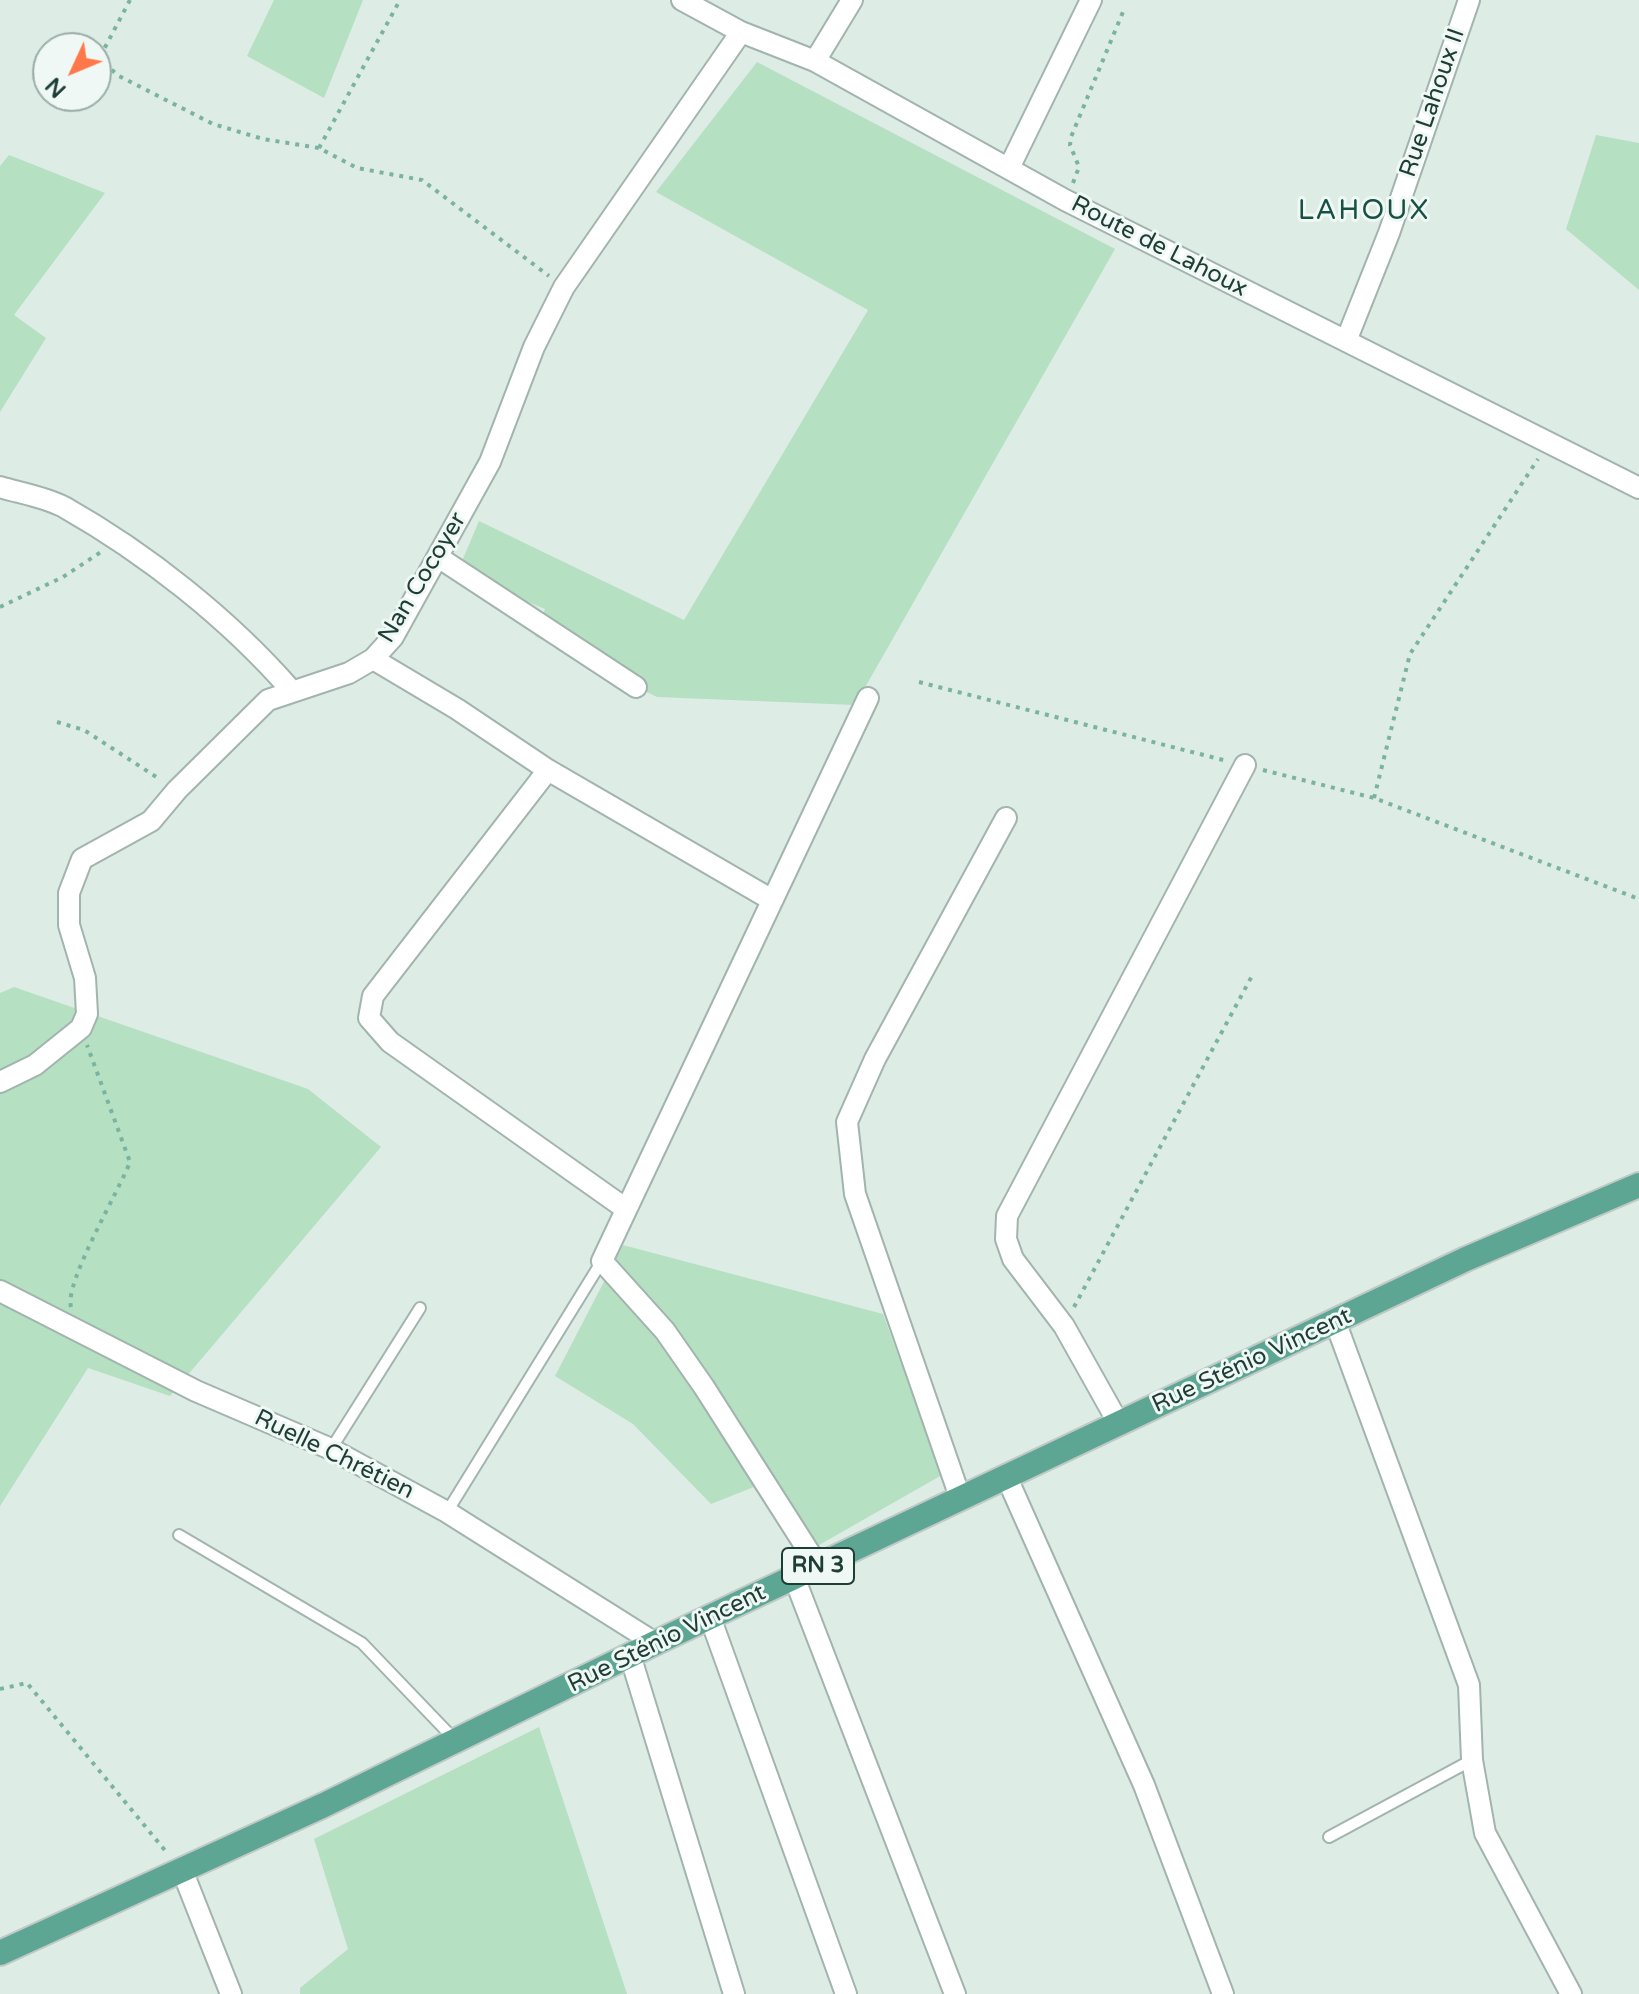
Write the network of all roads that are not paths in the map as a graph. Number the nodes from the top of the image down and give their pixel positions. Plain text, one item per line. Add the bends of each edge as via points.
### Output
1 (682, 0) edge
2 (852, 0) edge
3 (1091, 0) edge
4 (1465, 1) edge
5 (741, 32) junction
6 (815, 61) junction
7 (1009, 168) junction
8 (1346, 341) junction
9 (0, 487) edge
10 (1639, 488) edge
11 (438, 557) junction
12 (373, 659) junction
13 (636, 687) dead end
14 (291, 690) junction
15 (868, 698) dead end
16 (1245, 765) road end
17 (548, 770) junction
18 (1006, 818) dead end
19 (772, 900) junction
20 (0, 1082) edge
21 (1639, 1185) edge
22 (626, 1209) junction
23 (602, 1261) junction
24 (0, 1291) edge
25 (420, 1308) dead end
26 (1335, 1321) junction
27 (1119, 1424) junction
28 (331, 1449) junction
29 (1007, 1478) junction
30 (961, 1500) junction
31 (447, 1512) junction
32 (179, 1535) dead end
33 (818, 1566) junction
34 (794, 1577) junction
35 (710, 1617) junction
36 (655, 1643) junction
37 (630, 1655) junction
38 (456, 1742) junction
39 (1472, 1760) junction
40 (1329, 1837) dead end
41 (182, 1870) junction
42 (0, 1953) edge
43 (231, 1994) edge
44 (734, 1994) edge
45 (846, 1994) edge
46 (955, 1994) edge
47 (1223, 1994) edge
48 (1571, 1994) edge

1 - 5 street, Route de Lahoux
2 - 6 street
3 - 7 street
4 - 8 street, Rue Lahoux II via 1389,233
5 - 6 street, Route de Lahoux
5 - 11 street, Nan Cocoyer via 564,287 534,347 490,462
6 - 7 street, Route de Lahoux
7 - 8 street, Route de Lahoux
8 - 10 street, Route de Lahoux
9 - 14 street via 61,506 117,542 258,651
11 - 12 street, Nan Cocoyer via 393,637
11 - 13 street
12 - 14 street, Nan Cocoyer via 321,684
12 - 17 street
14 - 20 street, Nan Cocoyer via 268,700 151,821 82,859 69,893 69,925 85,978 87,1014 81,1028 35,1065
15 - 19 street
16 - 27 street via 1007,1216 1006,1239 1013,1259 1064,1326
17 - 19 street
17 - 22 street via 373,996 369,1018 390,1042
18 - 30 street via 875,1059 847,1122 855,1194
19 - 22 street
21 - 26 main road, Rue Sténio Vincent / RN 3
22 - 23 street
23 - 31 lane
23 - 33 street via 665,1331
24 - 28 street, Ruelle Chrétien via 196,1391
25 - 28 lane
26 - 27 main road, Rue Sténio Vincent / RN 3
26 - 39 street via 1469,1685
27 - 29 main road, Rue Sténio Vincent / RN 3
28 - 31 street, Ruelle Chrétien
29 - 30 main road, Rue Sténio Vincent / RN 3
29 - 47 street via 1144,1785
30 - 33 main road, Rue Sténio Vincent / RN 3
31 - 36 street, Ruelle Chrétien
32 - 38 lane via 362,1643
33 - 34 main road, Rue Sténio Vincent / RN 3
34 - 35 main road, Rue Sténio Vincent / RN 3
34 - 46 street
35 - 36 main road, Rue Sténio Vincent / RN 3
35 - 45 street
36 - 37 main road, Rue Sténio Vincent / RN 3
37 - 38 main road, Rue Sténio Vincent / RN 3
37 - 44 street
38 - 41 main road, Rue Sténio Vincent / RN 3
39 - 40 lane
39 - 48 street via 1485,1833
41 - 42 main road, Rue Sténio Vincent / RN 3
41 - 43 street

